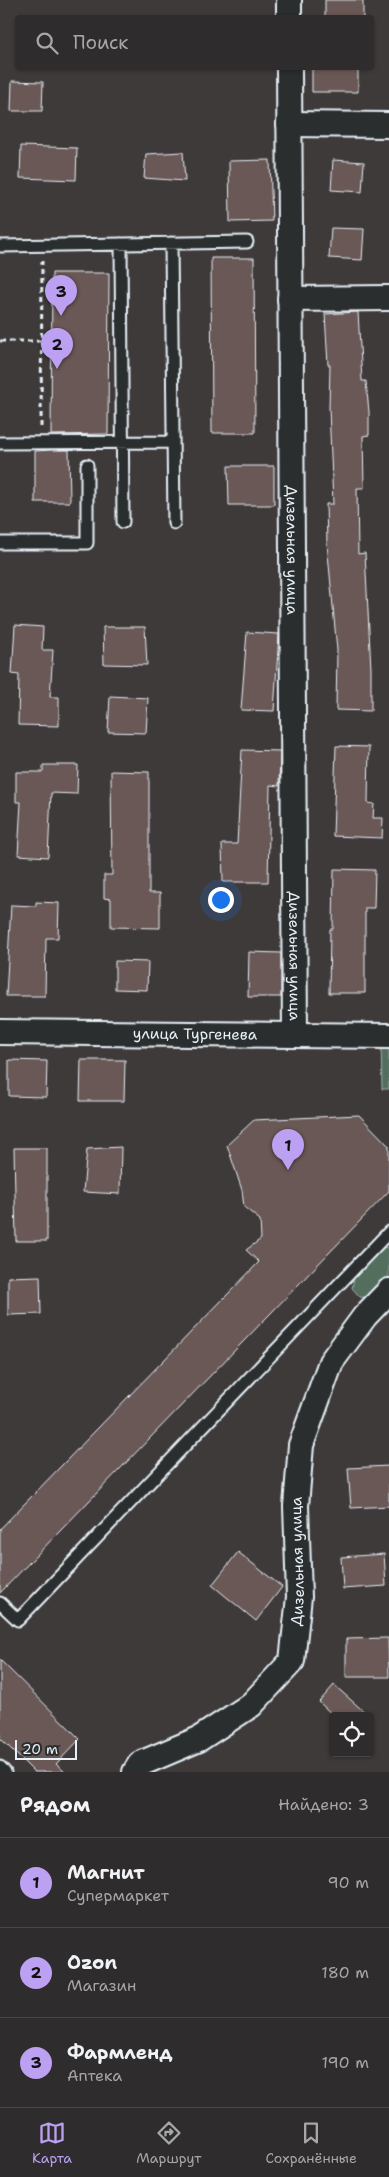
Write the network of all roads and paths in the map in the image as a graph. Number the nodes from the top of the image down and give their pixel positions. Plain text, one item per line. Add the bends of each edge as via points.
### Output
1 (289, 0) edge
2 (289, 15) edge
3 (289, 70) edge
4 (290, 124) junction
5 (389, 125) edge
6 (247, 242) dead end
7 (171, 243) junction
8 (121, 244) junction
9 (42, 245) junction
10 (0, 246) edge
11 (389, 298) edge
12 (290, 299) junction
13 (0, 341) edge
14 (41, 341) junction
15 (121, 442) junction
16 (172, 442) junction
17 (0, 443) edge
18 (40, 443) junction
19 (87, 465) dead end
20 (123, 522) dead end
21 (174, 523) dead end
22 (0, 543) edge
23 (0, 1032) edge
24 (295, 1034) junction
25 (389, 1036) edge
26 (389, 1232) edge
27 (389, 1291) edge
28 (0, 1602) edge
29 (0, 1767) edge
30 (5, 1772) edge
31 (135, 1772) edge

1 - 2 street
3 - 4 street, Дизельная улица
4 - 5 street
4 - 12 street, Дизельная улица
6 - 7 lane
7 - 8 lane
7 - 16 lane
8 - 9 lane
8 - 15 lane
9 - 10 lane
9 - 14 path
11 - 12 street
12 - 24 street, Дизельная улица
13 - 14 path
14 - 18 path
15 - 16 lane
15 - 18 lane
15 - 20 lane
16 - 21 lane
17 - 18 lane
19 - 22 lane via 87,543
23 - 24 street, улица Тургенева
24 - 25 street, улица Тургенева
26 - 28 lane via 18,1620
27 - 31 street, Дизельная улица via 365,1316 331,1362 301,1445 296,1506 299,1597 292,1661 252,1706 199,1739 140,1764
29 - 30 lane

